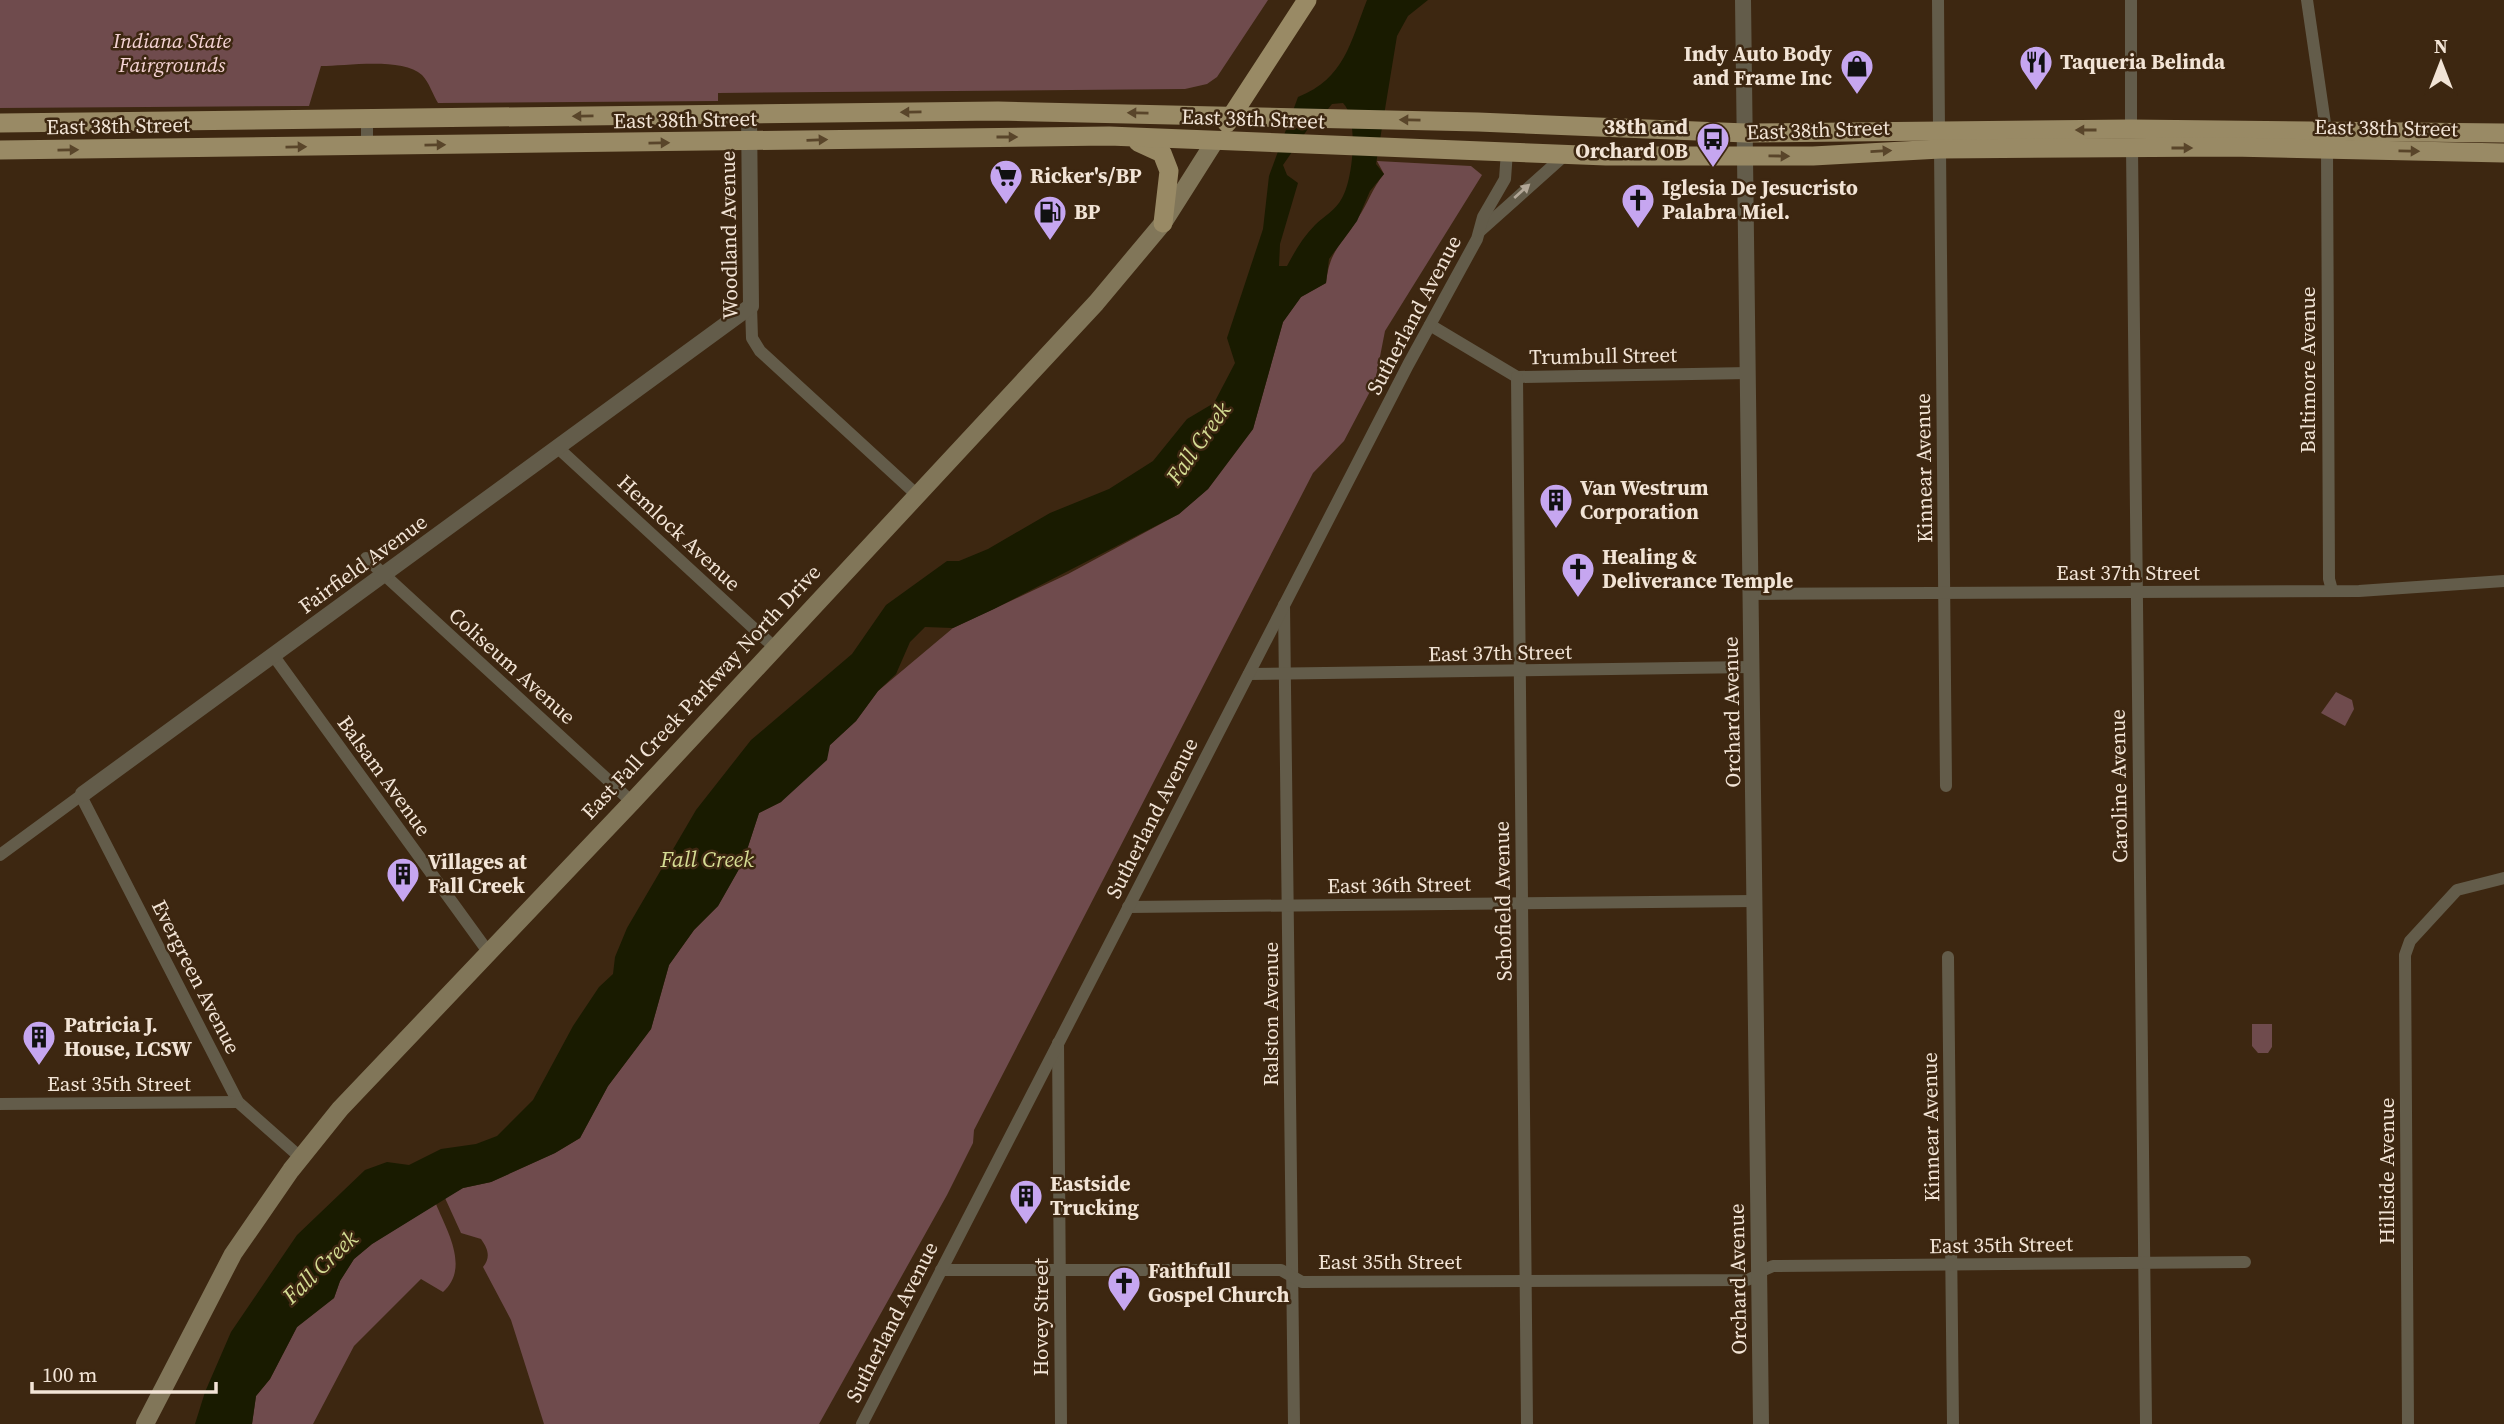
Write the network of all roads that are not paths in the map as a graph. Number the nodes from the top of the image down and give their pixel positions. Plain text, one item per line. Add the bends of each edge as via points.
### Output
1 (1307, 0) edge
2 (1743, 0) edge
3 (1938, 0) edge
4 (2131, 0) edge
5 (2307, 0) edge
6 (749, 114) junction
7 (1231, 116) junction
8 (367, 118) junction
9 (0, 123) edge
10 (1745, 133) junction
11 (2504, 133) edge
12 (1109, 136) junction
13 (2131, 139) junction
14 (1939, 140) junction
15 (2326, 140) junction
16 (1215, 141) junction
17 (749, 142) junction
18 (367, 146) junction
19 (0, 150) edge
20 (1507, 151) junction
21 (2504, 153) edge
22 (1567, 154) junction
23 (1746, 155) junction
24 (1163, 223) junction
25 (1479, 232) junction
26 (751, 306) junction
27 (1430, 325) junction
28 (1749, 373) junction
29 (1517, 377) junction
30 (557, 447) junction
31 (916, 494) junction
32 (366, 558) dead end
33 (384, 575) junction
34 (2504, 581) edge
35 (2332, 590) junction
36 (2136, 592) junction
37 (1944, 593) junction
38 (1751, 594) junction
39 (1284, 604) junction
40 (774, 647) junction
41 (273, 655) junction
42 (1752, 667) junction
43 (1519, 673) junction
44 (1249, 674) junction
45 (1286, 674) junction
46 (1947, 786) dead end
47 (82, 795) junction
48 (632, 802) junction
49 (0, 855) edge
50 (2504, 878) edge
51 (1755, 901) junction
52 (1522, 903) junction
53 (1289, 905) junction
54 (1128, 907) junction
55 (489, 953) junction
56 (1948, 957) dead end
57 (1059, 1042) junction
58 (238, 1102) junction
59 (0, 1104) edge
60 (300, 1157) junction
61 (2144, 1262) junction
62 (2245, 1262) dead end
63 (1951, 1264) junction
64 (1060, 1268) junction
65 (941, 1270) junction
66 (1759, 1273) junction
67 (1292, 1277) junction
68 (1526, 1281) junction
69 (145, 1424) edge
70 (862, 1424) edge
71 (1061, 1424) edge
72 (1294, 1424) edge
73 (1527, 1424) edge
74 (1761, 1424) edge
75 (1953, 1424) edge
76 (2146, 1424) edge
77 (2408, 1424) edge

1 - 7 main road, East Fall Creek Parkway North Drive
2 - 10 street, Orchard Avenue
3 - 14 street, Kinnear Avenue
4 - 13 street, Caroline Avenue
5 - 15 street, Baltimore Avenue
7 -> 6 main road, East 38th Street via 998,111
6 -> 8 main road, East 38th Street
6 - 17 street, Woodland Avenue
10 -> 7 main road, East 38th Street
7 - 16 main road, East Fall Creek Parkway North Drive
8 - 9 main road, East 38th Street
8 - 18 street
10 - 14 main road, East 38th Street
10 - 23 street, Orchard Avenue
11 - 15 main road, East 38th Street
12 - 16 main road, East 38th Street
17 -> 12 main road, East 38th Street
12 - 24 main road via 1161,153 1169,171
13 - 14 main road, East 38th Street
13 - 15 main road, East 38th Street
13 - 36 street, Caroline Avenue
23 -> 14 main road, East 38th Street via 1813,156
14 - 37 street, Kinnear Avenue
15 -> 21 main road, East 38th Street
15 - 35 street, Baltimore Avenue
16 - 20 main road, East 38th Street
16 - 24 main road, East Fall Creek Parkway North Drive
18 -> 17 main road, East 38th Street
17 - 26 street, Woodland Avenue
19 -> 18 main road, East 38th Street
20 - 22 main road, East 38th Street
20 - 25 street, Sutherland Avenue via 1505,180 1483,216
22 - 23 main road, East 38th Street
25 -> 22 street, Sutherland Avenue
23 - 28 street, Orchard Avenue
24 - 31 main road, East Fall Creek Parkway North Drive via 1096,303
25 - 27 street, Sutherland Avenue
26 - 30 street, Fairfield Avenue
26 - 31 street, Woodland Avenue via 751,337 760,351
27 - 29 street, Trumbull Street
27 - 39 street, Sutherland Avenue
28 - 29 street, Trumbull Street
28 - 38 street, Orchard Avenue
29 - 43 street, Schofield Avenue
30 - 33 street, Fairfield Avenue
30 - 40 street, Hemlock Avenue
31 - 40 main road, East Fall Creek Parkway North Drive
32 - 33 street, Coliseum Avenue
33 - 41 street, Fairfield Avenue
33 - 48 street, Coliseum Avenue
34 - 35 street, East 37th Street
35 - 36 street, East 37th Street
36 - 37 street, East 37th Street
36 - 61 street, Caroline Avenue
37 - 38 street, East 37th Street
37 - 46 street, Kinnear Avenue
38 - 42 street, Orchard Avenue
39 - 44 street, Sutherland Avenue
39 - 45 street, Ralston Avenue
40 - 48 main road, East Fall Creek Parkway North Drive
41 - 47 street, Fairfield Avenue
41 - 55 street, Balsam Avenue
42 - 43 street, East 37th Street
42 - 51 street, Orchard Avenue
43 - 45 street, East 37th Street
43 - 52 street, Schofield Avenue
44 - 45 street, East 37th Street
44 - 54 street, Sutherland Avenue
45 - 53 street, Ralston Avenue
47 - 49 street, Fairfield Avenue
47 - 58 street, Evergreen Avenue
48 - 55 main road, East Fall Creek Parkway North Drive
50 - 77 street, Hillside Avenue via 2457,890 2410,941 2405,955
51 - 52 street, East 36th Street
51 - 66 street, Orchard Avenue
52 - 53 street, East 36th Street
52 - 68 street, Schofield Avenue
53 - 54 street, East 36th Street
53 - 67 street, Ralston Avenue
54 - 57 street, Sutherland Avenue
55 - 60 main road, East Fall Creek Parkway North Drive via 370,1073
56 - 63 street, Kinnear Avenue
57 - 64 street, Hovey Street
57 - 65 street, Sutherland Avenue
58 - 59 street, East 35th Street
58 - 60 street, Evergreen Avenue
60 - 69 main road, East Fall Creek Parkway North Drive via 233,1254
61 - 62 street, East 35th Street
61 - 63 street, East 35th Street
61 - 76 street, Caroline Avenue
63 - 66 street, East 35th Street via 1773,1266
63 - 75 street, Kinnear Avenue
64 - 65 street, East 35th Street
64 - 67 street, East 35th Street via 1281,1269
64 - 71 street, Hovey Street
65 - 70 street, Sutherland Avenue
66 - 68 street, East 35th Street via 1747,1279
66 - 74 street, Orchard Avenue
67 - 68 street, East 35th Street via 1302,1282
67 - 72 street, Ralston Avenue
68 - 73 street, Schofield Avenue

